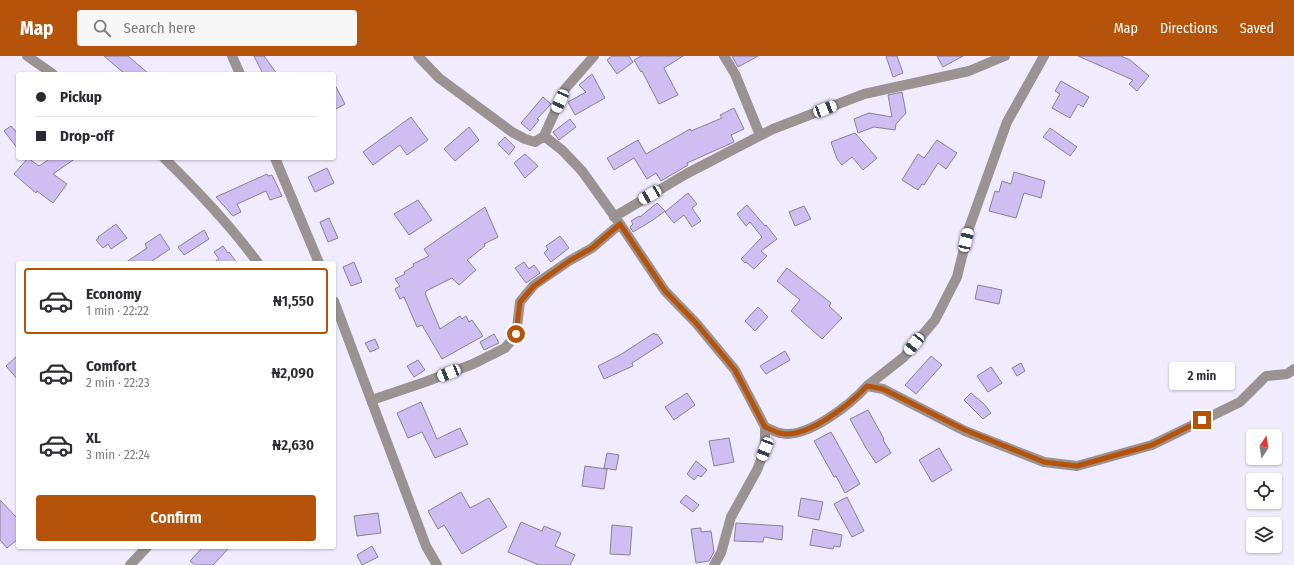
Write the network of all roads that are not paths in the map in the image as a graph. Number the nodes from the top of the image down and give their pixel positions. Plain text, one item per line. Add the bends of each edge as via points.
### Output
1 (27, 56) edge
2 (232, 56) edge
3 (418, 56) edge
4 (594, 56) edge
5 (724, 56) edge
6 (1006, 56) edge
7 (1044, 56) edge
8 (50, 72) edge
9 (239, 72) edge
10 (760, 135) junction
11 (544, 136) junction
12 (166, 160) edge
13 (276, 160) edge
14 (617, 220) junction
15 (256, 261) edge
16 (318, 261) edge
17 (336, 306) edge
18 (1294, 369) edge
19 (867, 386) junction
20 (372, 400) junction
21 (765, 427) junction
22 (145, 549) edge
23 (130, 565) edge
24 (437, 565) edge
25 (714, 565) edge

1 - 8 street
2 - 9 street
3 - 11 street via 439,78 512,132 535,142
4 - 11 street via 565,89
5 - 10 street via 735,74
6 - 10 street via 968,71 864,94
7 - 19 street via 1007,122 969,228 957,277 935,320 904,357
10 - 14 street via 686,174
11 - 14 street via 582,171
12 - 15 street via 188,181
13 - 16 street
14 - 20 street via 592,248 534,286 520,302 516,334 505,348 473,364
14 - 21 street via 665,291 735,370
17 - 20 street
18 - 19 street via 1288,374 1266,376 1240,402 1152,445 1077,466 1044,462 965,430 883,389
19 - 21 street via 856,398 820,424 791,433 781,433
20 - 24 street via 426,546
21 - 25 street via 765,449 757,470 731,517 721,553
22 - 23 street

